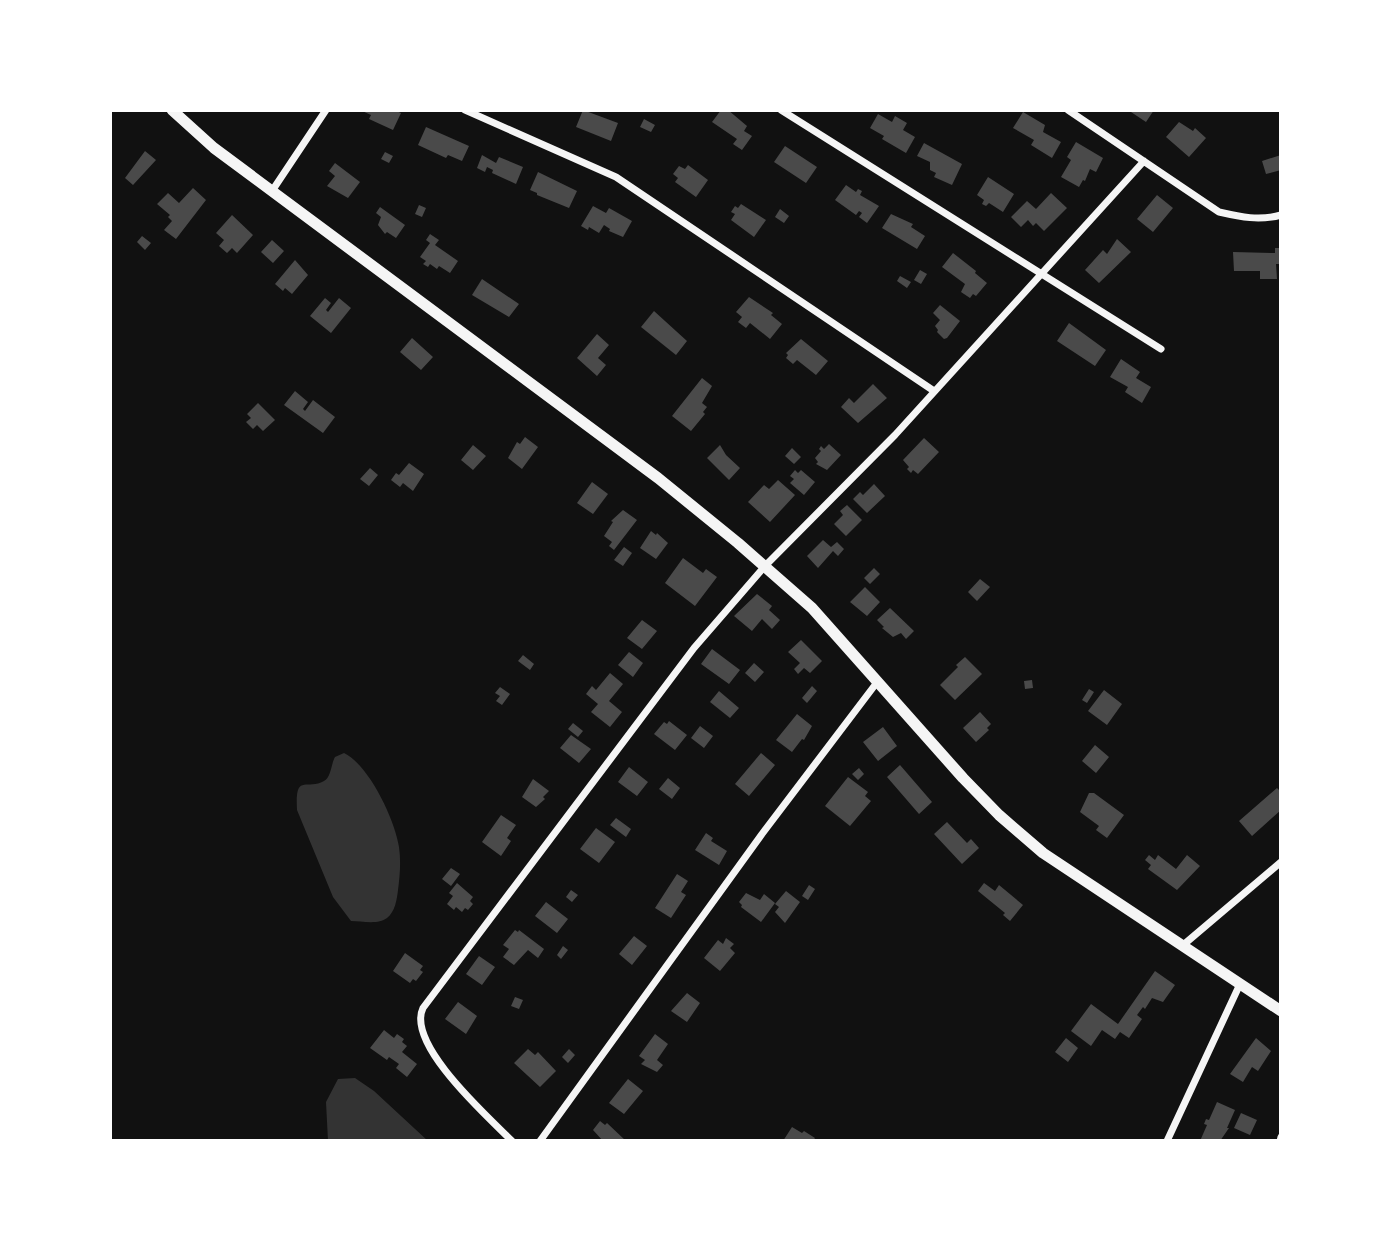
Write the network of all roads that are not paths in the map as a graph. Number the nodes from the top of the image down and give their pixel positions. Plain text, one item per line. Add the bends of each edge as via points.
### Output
1 (172, 110) edge
2 (326, 110) edge
3 (465, 110) edge
4 (781, 110) edge
5 (1068, 110) edge
6 (1144, 161) junction
7 (272, 191) junction
8 (1281, 215) edge
9 (1042, 273) junction
10 (1161, 349) dead end
11 (934, 391) junction
12 (765, 566) junction
13 (878, 681) junction
14 (1281, 862) edge
15 (1182, 946) junction
16 (1240, 984) junction
17 (1281, 1011) edge
18 (512, 1141) edge
19 (540, 1141) edge
20 (1167, 1141) edge

1 - 7 main road
2 - 7 street
3 - 11 street via 616,177
4 - 9 street
5 - 6 street
6 - 8 street via 1219,212 1245,218
6 - 9 street
7 - 12 main road via 658,478
9 - 10 street
9 - 11 street
11 - 12 street
12 - 13 main road via 812,608
12 - 18 street via 694,648 419,1019 424,1038 450,1076
13 - 15 main road via 999,815 1043,853
13 - 19 street
14 - 15 street
15 - 16 main road
16 - 17 main road
16 - 20 street

